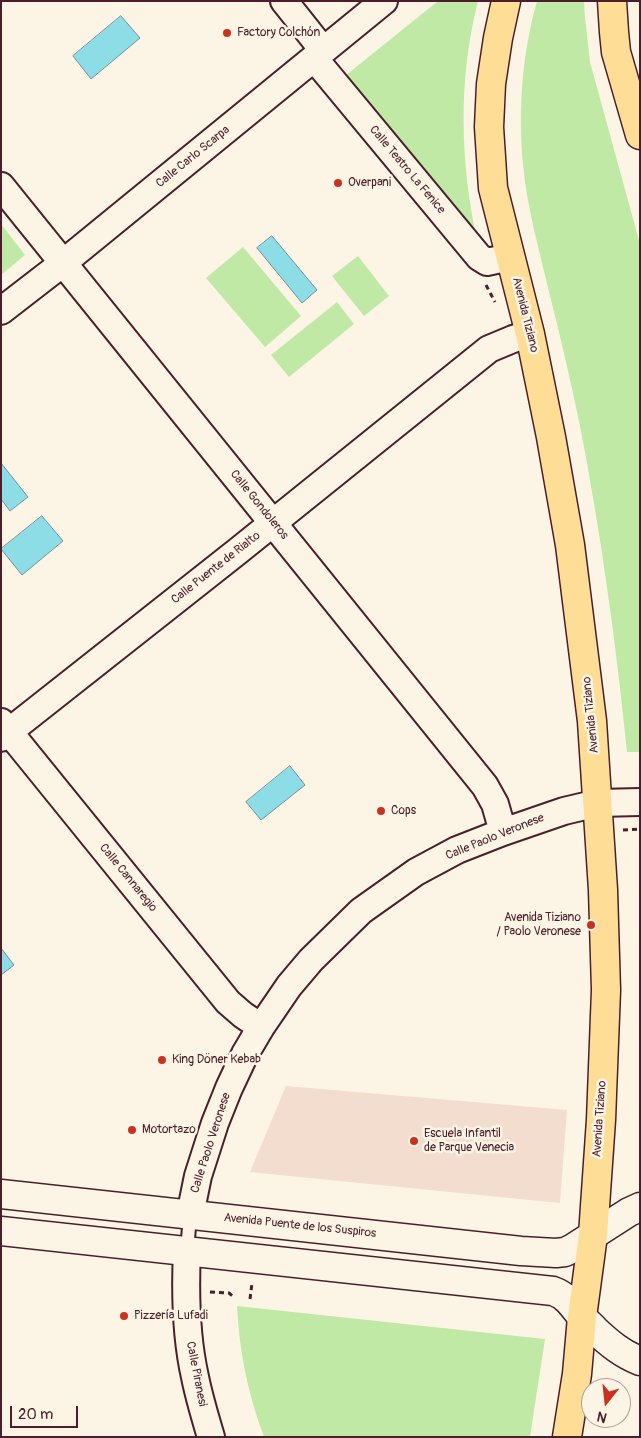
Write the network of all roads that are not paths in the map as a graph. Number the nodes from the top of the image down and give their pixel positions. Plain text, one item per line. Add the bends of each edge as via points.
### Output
1 (284, 1) edge
2 (384, 1) edge
3 (506, 1) edge
4 (612, 1) edge
5 (318, 54) junction
6 (640, 135) edge
7 (1, 186) edge
8 (510, 257) junction
9 (63, 263) junction
10 (1, 311) edge
11 (530, 334) junction
12 (273, 523) junction
13 (4, 730) edge
14 (640, 802) edge
15 (598, 803) junction
16 (503, 832) junction
17 (261, 1027) junction
18 (1, 1194) edge
19 (640, 1207) edge
20 (190, 1215) junction
21 (1, 1231) edge
22 (593, 1235) junction
23 (187, 1251) junction
24 (582, 1317) junction
25 (640, 1361) edge
26 (211, 1437) edge
27 (567, 1437) edge

1 - 5 street, Calle Teatro La Fenice
2 - 5 street, Calle Carlo Scarpa
3 - 8 main road, Avenida Tiziano via 491,84 489,127 493,188
4 - 6 main road via 616,52
5 - 8 street, Calle Teatro La Fenice via 479,258 487,262
5 - 9 street, Calle Carlo Scarpa
7 - 9 street, Calle Gondoleros
8 - 11 main road, Avenida Tiziano
9 - 10 street, Calle Carlo Scarpa
9 - 12 street, Calle Gondoleros
11 - 12 street, Calle Puente de Rialto via 489,350
11 - 15 main road, Avenida Tiziano via 570,546 592,721
12 - 13 street, Calle Puente de Rialto
12 - 16 street, Calle Gondoleros via 485,786 495,804
13 - 17 street, Calle Cannaregio via 228,1002
14 - 15 street, Calle Paolo Veronese
15 - 16 street, Calle Paolo Veronese
15 - 22 main road, Avenida Tiziano via 606,990
16 - 17 street, Calle Paolo Veronese via 457,850 416,872 361,911 305,966
17 - 20 street, Calle Paolo Veronese via 228,1088 198,1176
18 - 20 street, Avenida Puente de los Suspiros
19 - 22 street, Avenida Puente de los Suspiros
20 - 22 street, Avenida Puente de los Suspiros via 556,1253 565,1252
20 - 23 lane
21 - 23 street
22 - 24 main road, Avenida Tiziano
23 - 24 street via 553,1291 568,1300
23 - 26 street, Calle Piranesi via 188,1335
24 - 25 street via 616,1349
24 - 27 main road, Avenida Tiziano

